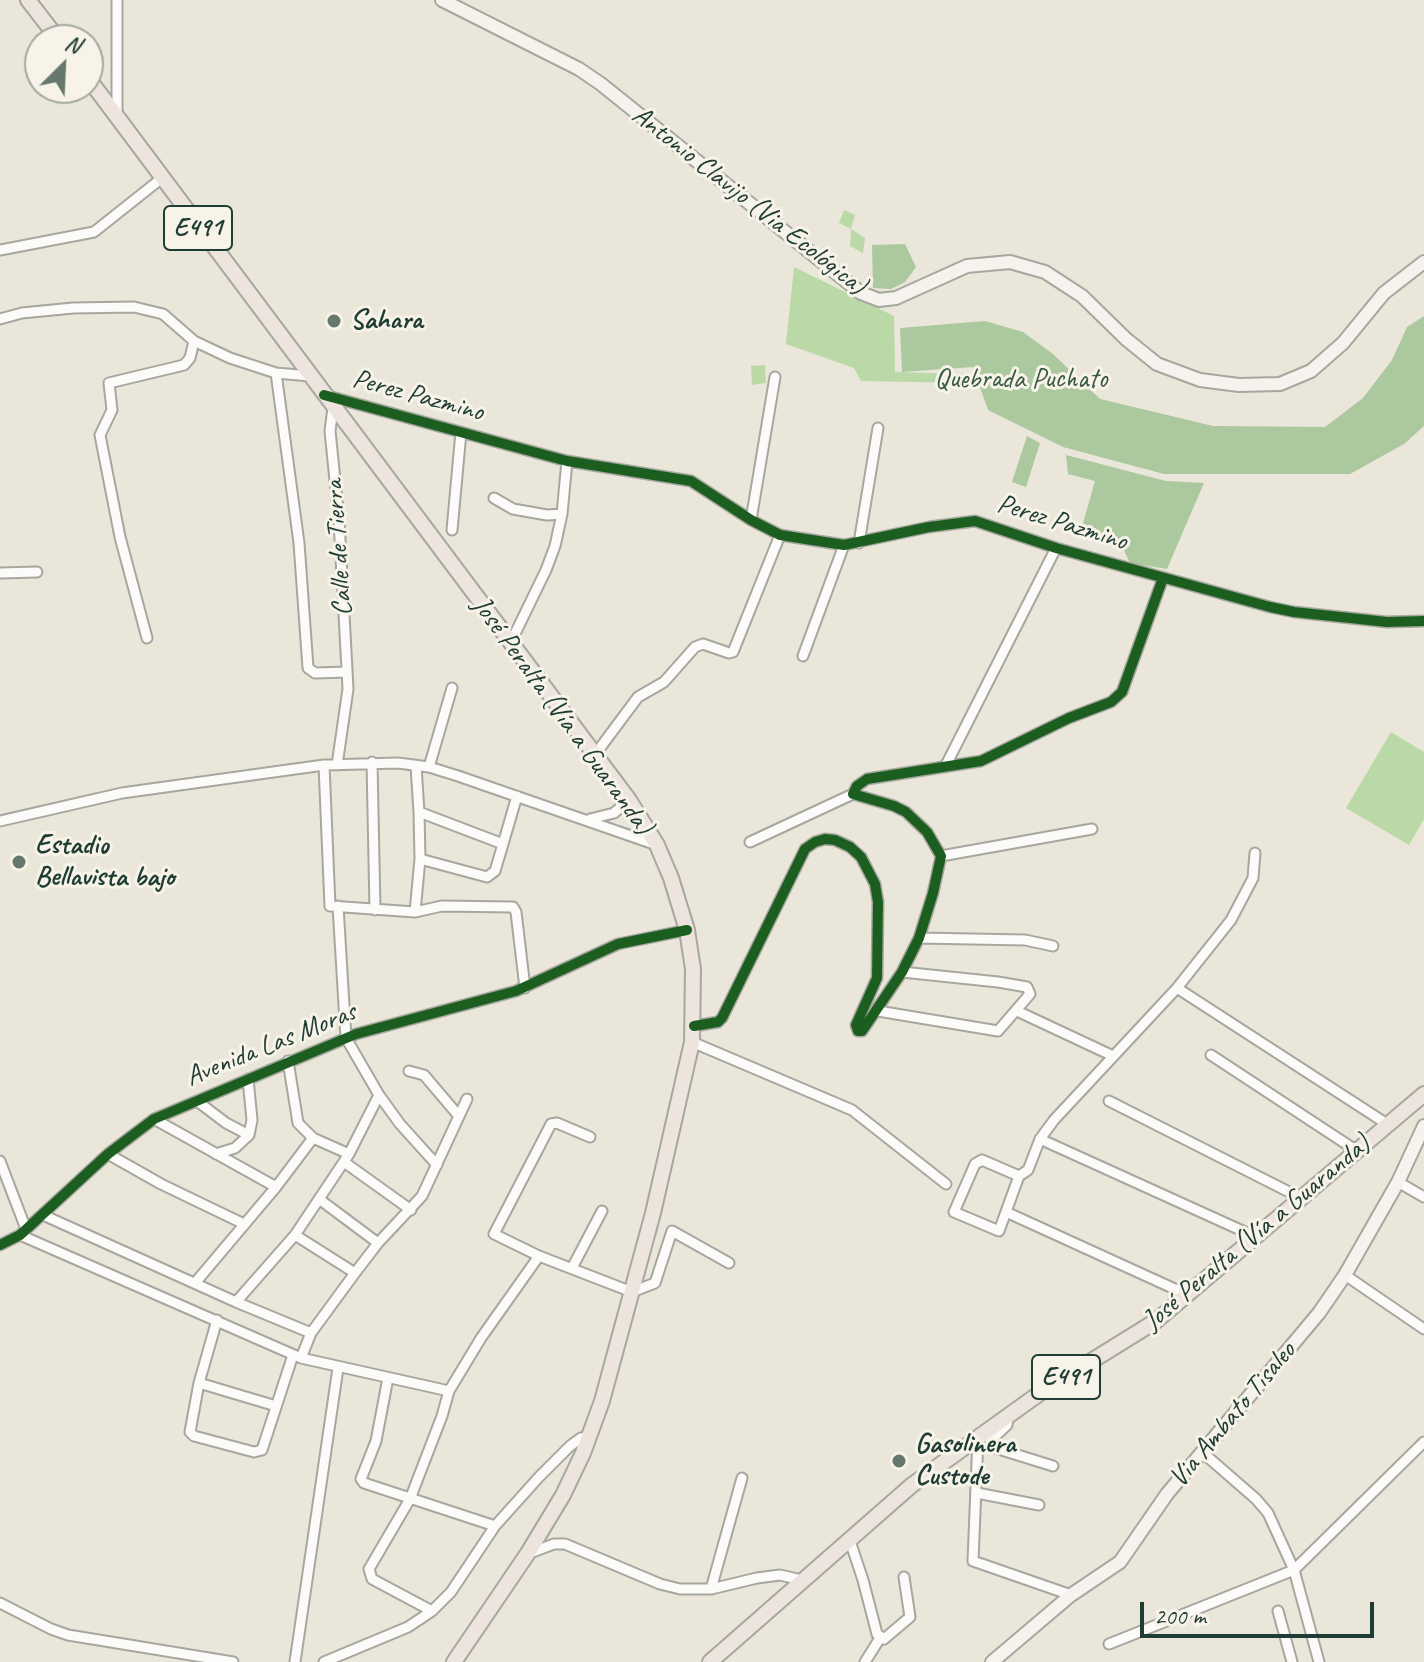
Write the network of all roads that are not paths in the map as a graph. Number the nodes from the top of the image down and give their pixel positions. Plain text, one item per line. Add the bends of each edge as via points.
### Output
1 (28, 0) edge
2 (117, 0) edge
3 (442, 0) edge
4 (47, 24) edge
5 (104, 100) edge
6 (117, 118) junction
7 (162, 178) junction
8 (0, 250) edge
9 (1424, 262) edge
10 (3, 318) edge
11 (194, 341) junction
12 (276, 373) junction
13 (310, 376) junction
14 (775, 377) dead end
15 (329, 401) junction
16 (878, 428) dead end
17 (461, 432) junction
18 (567, 461) junction
19 (494, 498) dead end
20 (562, 514) junction
21 (751, 520) junction
22 (452, 530) dead end
23 (780, 535) junction
24 (859, 543) junction
25 (844, 545) junction
26 (1056, 548) junction
27 (37, 572) dead end
28 (0, 573) edge
29 (1163, 578) junction
30 (1424, 621) edge
31 (147, 638) dead end
32 (510, 644) junction
33 (803, 656) dead end
34 (347, 672) junction
35 (452, 688) dead end
36 (594, 756) junction
37 (372, 762) junction
38 (324, 765) junction
39 (337, 765) junction
40 (416, 766) junction
41 (429, 767) junction
42 (945, 767) junction
43 (853, 794) junction
44 (517, 796) junction
45 (629, 800) junction
46 (419, 812) junction
47 (587, 819) junction
48 (0, 821) edge
49 (1092, 829) dead end
50 (750, 842) dead end
51 (503, 844) junction
52 (657, 845) junction
53 (1255, 853) dead end
54 (941, 856) junction
55 (420, 859) junction
56 (338, 906) junction
57 (375, 910) junction
58 (415, 912) junction
59 (687, 930) junction
60 (919, 938) junction
61 (1053, 946) dead end
62 (902, 972) junction
63 (525, 988) junction
64 (1177, 988) junction
65 (878, 1011) junction
66 (1017, 1011) junction
67 (693, 1034) junction
68 (346, 1038) junction
69 (1211, 1055) dead end
70 (1113, 1056) junction
71 (288, 1061) junction
72 (409, 1071) dead end
73 (248, 1079) junction
74 (1424, 1094) edge
75 (379, 1095) junction
76 (467, 1099) dead end
77 (197, 1101) junction
78 (1109, 1101) dead end
79 (458, 1115) junction
80 (154, 1119) junction
81 (1387, 1124) junction
82 (1424, 1126) edge
83 (249, 1135) junction
84 (590, 1137) dead end
85 (313, 1138) junction
86 (1040, 1139) junction
87 (1357, 1151) junction
88 (108, 1154) junction
89 (216, 1154) junction
90 (347, 1158) junction
91 (0, 1161) edge
92 (437, 1165) junction
93 (1019, 1176) junction
94 (1398, 1182) junction
95 (946, 1184) dead end
96 (276, 1187) junction
97 (1424, 1197) edge
98 (1301, 1198) junction
99 (319, 1199) junction
100 (411, 1210) junction
101 (602, 1211) dead end
102 (1006, 1212) junction
103 (43, 1215) junction
104 (244, 1224) junction
105 (23, 1232) junction
106 (295, 1235) junction
107 (1256, 1237) junction
108 (378, 1243) junction
109 (0, 1245) edge
110 (539, 1256) junction
111 (729, 1263) dead end
112 (572, 1268) junction
113 (355, 1273) junction
114 (1345, 1275) junction
115 (195, 1283) junction
116 (632, 1292) junction
117 (1188, 1295) junction
118 (236, 1302) junction
119 (217, 1320) junction
120 (1424, 1329) edge
121 (311, 1333) junction
122 (297, 1356) junction
123 (338, 1368) junction
124 (388, 1378) junction
125 (199, 1383) junction
126 (449, 1391) junction
127 (276, 1406) junction
128 (1007, 1417) junction
129 (589, 1437) junction
130 (978, 1437) junction
131 (1424, 1442) edge
132 (1202, 1452) junction
133 (1053, 1466) dead end
134 (742, 1478) dead end
135 (977, 1493) junction
136 (410, 1499) junction
137 (1039, 1505) dead end
138 (495, 1526) junction
139 (850, 1541) junction
140 (528, 1553) junction
141 (1294, 1570) junction
142 (904, 1577) dead end
143 (802, 1580) junction
144 (711, 1589) junction
145 (1071, 1595) junction
146 (0, 1603) edge
147 (432, 1611) junction
148 (1278, 1611) dead end
149 (880, 1638) junction
150 (1109, 1644) dead end
151 (233, 1662) edge
152 (295, 1662) edge
153 (324, 1662) edge
154 (454, 1662) edge
155 (710, 1662) edge
156 (865, 1662) edge
157 (992, 1662) edge
158 (1292, 1662) edge
159 (1319, 1662) edge

1 - 4 highway
2 - 6 street
3 - 9 main road, Antonio Clavijo (Via Ecológica) via 601,84 861,293 879,300 896,298 967,266 1010,262 1045,272 1082,296 1157,364 1200,380 1280,384 1311,371 1343,343 1384,293
5 - 6 highway, José Peralta (Vía a Guaranda) / E491
6 - 7 highway, José Peralta (Vía a Guaranda) / E491
7 - 8 street via 94,232
7 - 13 highway, José Peralta (Vía a Guaranda) / E491
10 - 11 street via 73,308 134,307 163,314
11 - 12 street
11 - 31 street via 184,365 109,383 112,410 100,435
12 - 13 street
12 - 34 street via 299,543 308,668 315,673
13 - 15 highway, José Peralta (Vía a Guaranda) / E491
14 - 21 street
15 - 17 street, Perez Pazmino
15 - 32 highway, José Peralta (Vía a Guaranda) / E491
15 - 34 street, Calle de Tierra
16 - 24 street
17 - 18 street, Perez Pazmino
17 - 22 street
18 - 20 street
18 - 21 street, Perez Pazmino via 691,481
19 - 20 street via 513,509
20 - 32 street via 546,570
21 - 23 street, Perez Pazmino
23 - 25 street, Perez Pazmino
23 - 36 street via 736,648 729,653 703,644 695,647 664,682 638,697
24 - 25 street, Perez Pazmino
24 - 26 street, Perez Pazmino via 975,521
25 - 33 street
26 - 29 street, Perez Pazmino
26 - 42 street
27 - 28 street
29 - 30 street, Perez Pazmino via 1294,612
29 - 42 street via 1117,698 981,761
32 - 36 highway, José Peralta (Vía a Guaranda) / E491
34 - 39 street, Calle de Tierra
35 - 41 street
36 - 45 highway, José Peralta (Vía a Guaranda) / E491
37 - 39 street
37 - 40 street
37 - 57 street
38 - 39 street
38 - 48 street via 122,793
38 - 56 street via 330,906
40 - 41 street
40 - 46 street
41 - 44 street
42 - 43 street via 867,779
43 - 50 street
43 - 54 street via 906,812
44 - 47 street
44 - 51 street
45 - 47 street via 614,813
45 - 52 highway, José Peralta (Vía a Guaranda) / E491
46 - 51 street
46 - 55 street
47 - 52 street
49 - 54 street
51 - 55 street via 495,871 487,877
52 - 59 highway, José Peralta (Vía a Guaranda) / E491
53 - 64 street via 1255,868 1231,920
54 - 60 street
55 - 58 street
56 - 57 street
56 - 68 street
57 - 58 street
58 - 63 street via 442,906 513,907
59 - 63 street, Avenida Las Moras via 618,944
59 - 67 highway, José Peralta (Vía a Guaranda) / E491
60 - 61 street via 1025,940
60 - 62 street
62 - 65 street
62 - 66 street via 1027,987 1030,994
63 - 68 street, Avenida Las Moras
64 - 70 street
64 - 81 street
65 - 66 street via 994,1031
65 - 67 street via 858,1031 877,978 875,884 850,847 825,839 805,849 722,1018
66 - 70 street
67 - 95 street via 852,1110
67 - 116 highway, José Peralta (Vía a Guaranda) / E491
68 - 71 street, Avenida Las Moras
68 - 75 street
69 - 87 street
70 - 86 street
71 - 73 street, Avenida Las Moras
71 - 85 street via 298,1123
72 - 79 street via 424,1075
73 - 77 street, Avenida Las Moras
73 - 83 street
74 - 81 highway, José Peralta (Vía a Guaranda) / E491
75 - 90 street
75 - 92 street
76 - 79 street
77 - 80 street, Avenida Las Moras
77 - 83 street
78 - 98 street
79 - 92 street
80 - 88 street, Avenida Las Moras
80 - 89 street
81 - 87 highway, José Peralta (Vía a Guaranda) / E491
82 - 94 main road, Via Ambato Tisaleo
83 - 89 street via 235,1148
84 - 110 street via 551,1124 494,1234
85 - 90 street
85 - 96 street
86 - 93 street via 1028,1170
86 - 107 street
87 - 98 highway, José Peralta (Vía a Guaranda) / E491
88 - 103 street, Avenida Las Moras
88 - 104 street
89 - 96 street
90 - 99 street
90 - 100 street
91 - 105 street
92 - 100 street
93 - 102 street
93 - 102 street via 978,1161 954,1212 999,1231
94 - 97 street
94 - 114 main road, Via Ambato Tisaleo
96 - 104 street
98 - 107 highway, José Peralta (Vía a Guaranda) / E491
99 - 106 street
99 - 108 street
100 - 108 street
101 - 112 street
102 - 117 street
103 - 105 street, Avenida Las Moras
103 - 115 street
104 - 115 street
105 - 109 street, Avenida Las Moras
105 - 119 street
106 - 113 street
106 - 118 street
107 - 117 highway, José Peralta (Vía a Guaranda) / E491
108 - 113 street
110 - 112 street
110 - 126 street
111 - 116 street via 672,1231 655,1283
112 - 116 street
113 - 121 street
114 - 120 street
114 - 132 main road, Via Ambato Tisaleo
115 - 118 street
116 - 129 highway, José Peralta (Vía a Guaranda) / E491
117 - 128 highway, José Peralta (Vía a Guaranda) / E491
118 - 121 street
119 - 122 street
119 - 125 street
121 - 122 street
122 - 123 street
122 - 127 street
123 - 124 street
123 - 152 street
124 - 126 street
124 - 136 street via 376,1441 361,1479
125 - 127 street
125 - 127 street via 190,1432 194,1436 258,1453
126 - 136 street
128 - 130 highway, José Peralta (Vía a Guaranda) / E491
128 - 133 street via 1007,1425 990,1441 992,1447
129 - 138 street via 570,1446
129 - 140 highway, José Peralta (Vía a Guaranda) / E491
130 - 135 street
130 - 139 highway, José Peralta (Vía a Guaranda) / E491 via 912,1485
131 - 141 street
132 - 141 street via 1268,1513
132 - 145 main road, Via Ambato Tisaleo via 1120,1562
134 - 144 street
135 - 137 street
135 - 145 street via 973,1561
136 - 138 street
136 - 147 street via 369,1569 372,1579
138 - 147 street
139 - 143 highway, José Peralta (Vía a Guaranda) / E491
139 - 149 street
140 - 144 street via 565,1544 660,1584
140 - 154 highway, José Peralta (Vía a Guaranda) / E491
141 - 150 street
141 - 159 street
142 - 149 street via 910,1617
143 - 144 street via 780,1575
143 - 155 highway, José Peralta (Vía a Guaranda) / E491
145 - 157 main road, Via Ambato Tisaleo
146 - 151 street via 68,1635
147 - 153 street via 408,1627
148 - 158 street
149 - 156 street

